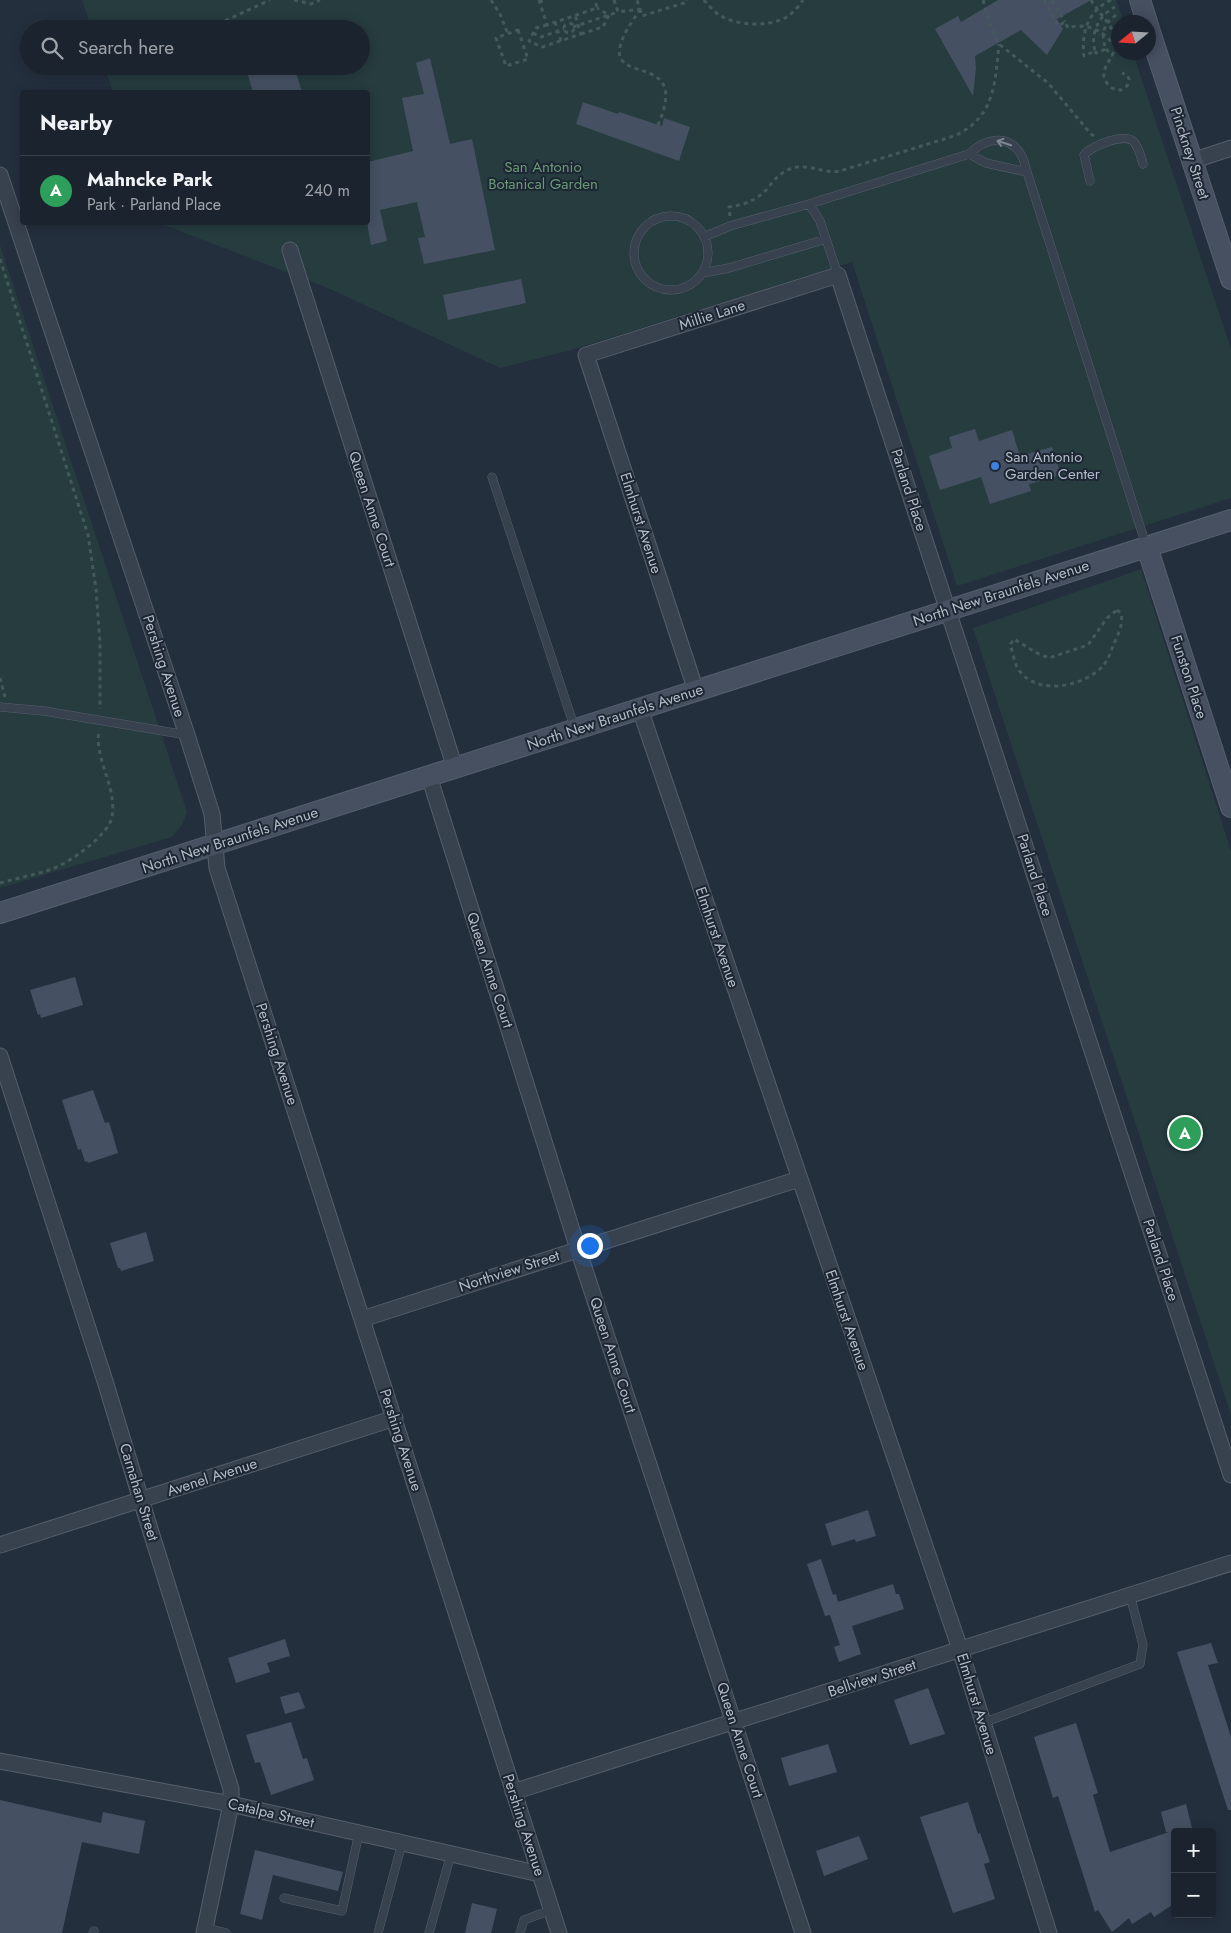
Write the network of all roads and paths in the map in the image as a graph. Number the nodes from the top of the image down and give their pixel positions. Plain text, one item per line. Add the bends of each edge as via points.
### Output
1 (270, 0) edge
2 (294, 0) edge
3 (320, 0) edge
4 (491, 0) edge
5 (544, 0) edge
6 (595, 0) edge
7 (614, 0) edge
8 (637, 0) edge
9 (687, 0) edge
10 (704, 0) edge
11 (803, 0) edge
12 (983, 0) edge
13 (1044, 0) edge
14 (1052, 0) edge
15 (1091, 0) edge
16 (1111, 0) edge
17 (1140, 0) edge
18 (539, 1) edge
19 (1115, 7) dead end
20 (597, 8) junction
21 (640, 9) junction
22 (1097, 9) junction
23 (618, 12) junction
24 (1118, 14) dead end
25 (575, 15) junction
26 (609, 15) junction
27 (1145, 15) edge
28 (1102, 17) junction
29 (227, 20) edge
30 (555, 22) junction
31 (1065, 22) junction
32 (1107, 23) junction
33 (547, 24) junction
34 (578, 25) junction
35 (574, 27) junction
36 (1086, 27) junction
37 (1111, 28) edge
38 (564, 29) junction
39 (1095, 29) junction
40 (558, 31) junction
41 (533, 33) junction
42 (508, 34) junction
43 (581, 34) junction
44 (1103, 34) junction
45 (541, 37) junction
46 (528, 41) junction
47 (561, 41) junction
48 (523, 43) junction
49 (1111, 43) edge
50 (999, 44) junction
51 (537, 45) junction
52 (1106, 49) junction
53 (1095, 51) junction
54 (1156, 51) edge
55 (1111, 54) edge
56 (1111, 59) edge
57 (1122, 73) dead end
58 (658, 125) dead end
59 (1098, 137) dead end
60 (1231, 148) edge
61 (969, 154) junction
62 (1192, 161) junction
63 (1143, 164) dead end
64 (1027, 172) junction
65 (0, 175) edge
66 (1090, 181) dead end
67 (809, 204) junction
68 (730, 226) junction
69 (704, 237) junction
70 (826, 239) junction
71 (290, 250) dead end
72 (0, 259) edge
73 (702, 273) junction
74 (838, 275) junction
75 (1231, 279) edge
76 (586, 355) joint
77 (492, 477) dead end
78 (1231, 520) edge
79 (1147, 547) junction
80 (949, 610) junction
81 (1014, 639) joint
82 (0, 678) edge
83 (696, 691) junction
84 (4, 707) edge
85 (640, 709) junction
86 (100, 720) junction
87 (575, 730) junction
88 (187, 735) junction
89 (455, 768) junction
90 (429, 776) junction
91 (1231, 807) edge
92 (216, 844) junction
93 (0, 883) edge
94 (0, 913) edge
95 (0, 1056) edge
96 (799, 1179) junction
97 (578, 1249) junction
98 (362, 1318) junction
99 (395, 1418) junction
100 (1231, 1475) edge
101 (141, 1500) junction
102 (0, 1545) edge
103 (1231, 1563) edge
104 (1130, 1595) junction
105 (960, 1649) junction
106 (734, 1722) junction
107 (983, 1723) junction
108 (0, 1761) edge
109 (513, 1792) junction
110 (231, 1804) junction
111 (359, 1833) junction
112 (402, 1843) junction
113 (451, 1854) junction
114 (540, 1874) junction
115 (284, 1898) dead end
116 (551, 1910) junction
117 (205, 1930) edge
118 (226, 1933) edge
119 (378, 1933) edge
120 (428, 1933) edge
121 (520, 1933) edge
122 (559, 1933) edge
123 (803, 1933) edge
124 (1049, 1933) edge

1 - 29 path
2 - 3 path via 311,4
4 - 42 path
5 - 18 path
6 - 20 path
7 - 23 path
8 - 21 path
9 - 21 path via 642,16
10 - 11 path via 721,16 750,23 788,16
12 - 50 path
13 - 31 path via 1058,26
14 - 31 path
15 - 22 path
16 - 22 path
17 - 27 street
18 - 33 path
19 - 28 path
20 - 25 path
20 - 26 path
21 - 23 path
21 - 58 path via 623,39 620,57 630,67 657,76 662,81 666,102
22 - 28 path
22 - 36 path
23 - 26 path
24 - 32 path
25 - 30 path
25 - 34 path
26 - 34 path
26 - 43 path via 603,27
28 - 32 path
28 - 39 path
30 - 33 path
30 - 40 path
31 - 36 path via 1068,28
32 - 37 path
32 - 44 path
33 - 41 path via 536,28
34 - 35 path
34 - 43 path
35 - 38 path via 568,23
35 - 38 path via 570,33
36 - 39 path
36 - 53 path via 1082,45 1084,56
38 - 40 path
39 - 44 path
39 - 53 path
40 - 45 path
40 - 47 path
41 - 45 path
41 - 46 path
42 - 48 path via 518,30
42 - 48 path via 496,38 506,66 528,59
43 - 47 path
44 - 49 path
44 - 52 path
45 - 51 path
46 - 48 path
46 - 51 path
47 - 51 path via 542,47
50 - 59 path via 1048,83 1091,134
50 - 68 path via 994,91 980,118 966,131 840,171 824,172 802,166 792,168 782,173 754,200 729,207
52 - 53 path via 1096,54
52 - 55 path
54 - 62 street, Pinckney Street
56 - 57 path via 1104,70 1105,81 1113,89 1124,88 1128,83 1127,75
60 - 62 street
61 - 64 lane via 986,163
64 -> 61 lane via 1021,154 1014,146 1002,141 989,140
61 - 67 lane
62 - 75 street, Pinckney Street
63 - 66 lane via 1133,141 1127,138 1094,147 1084,155
64 - 79 lane
65 - 88 street, Pershing Avenue
67 - 68 lane
67 - 70 lane
68 - 69 lane
69 - 73 lane via 708,255
69 - 73 lane via 687,219 662,217 642,230 634,252 641,274 660,288 683,288
70 - 73 lane
70 - 74 lane
71 - 89 street, Queen Anne Court
72 - 86 path via 88,535 100,644
74 - 76 street, Millie Lane
74 - 80 street, Parland Place
76 - 83 street, Elmhurst Avenue
77 - 87 lane
78 - 79 street, North New Braunfels Avenue
79 - 80 street, North New Braunfels Avenue
79 - 91 street, Funston Place
80 - 83 street, North New Braunfels Avenue
80 - 100 street, Parland Place
81 - 81 path via 1049,658 1088,645 1107,618 1117,610 1121,613 1122,620 1107,661 1086,678 1063,687 1030,681 1018,668 1010,645
82 - 84 path
83 - 85 street, North New Braunfels Avenue
84 - 86 lane
85 - 87 street, North New Braunfels Avenue
85 - 96 street, Elmhurst Avenue
86 - 88 lane
86 - 93 path via 98,737 112,798 112,819 100,836 80,853 54,868
87 - 89 street, North New Braunfels Avenue
88 - 92 street, Pershing Avenue via 212,814
89 - 90 street, North New Braunfels Avenue
90 - 92 street, North New Braunfels Avenue
90 - 97 street, Queen Anne Court
92 - 94 street, North New Braunfels Avenue
92 - 98 street, Pershing Avenue via 218,868
95 - 101 street, Carnahan Street
96 - 97 street, Northview Street
96 - 105 street, Elmhurst Avenue
97 - 98 street, Northview Street
97 - 106 street, Queen Anne Court
98 - 99 street, Pershing Avenue
99 - 101 street, Avenel Avenue
99 - 109 street, Pershing Avenue
101 - 102 street, Avenel Avenue
101 - 110 street, Carnahan Street via 231,1789
103 - 104 street, Bellview Street
104 - 105 street, Bellview Street
104 - 107 lane via 1143,1644 1140,1664
105 - 106 street, Bellview Street
105 - 107 street, Elmhurst Avenue
106 - 109 street, Bellview Street
106 - 123 street, Queen Anne Court
107 - 124 street, Elmhurst Avenue
108 - 110 street, Catalpa Street
109 - 114 street, Pershing Avenue
110 - 111 street, Catalpa Street
110 - 117 street, Carnahan Street
111 - 112 street, Catalpa Street
111 - 115 lane via 342,1911
112 - 113 street, Catalpa Street
112 - 119 lane
113 - 114 street, Catalpa Street
113 - 120 lane
114 - 116 street, Pershing Avenue
116 - 121 lane via 524,1920
116 - 122 street, Pershing Avenue
117 - 118 lane

